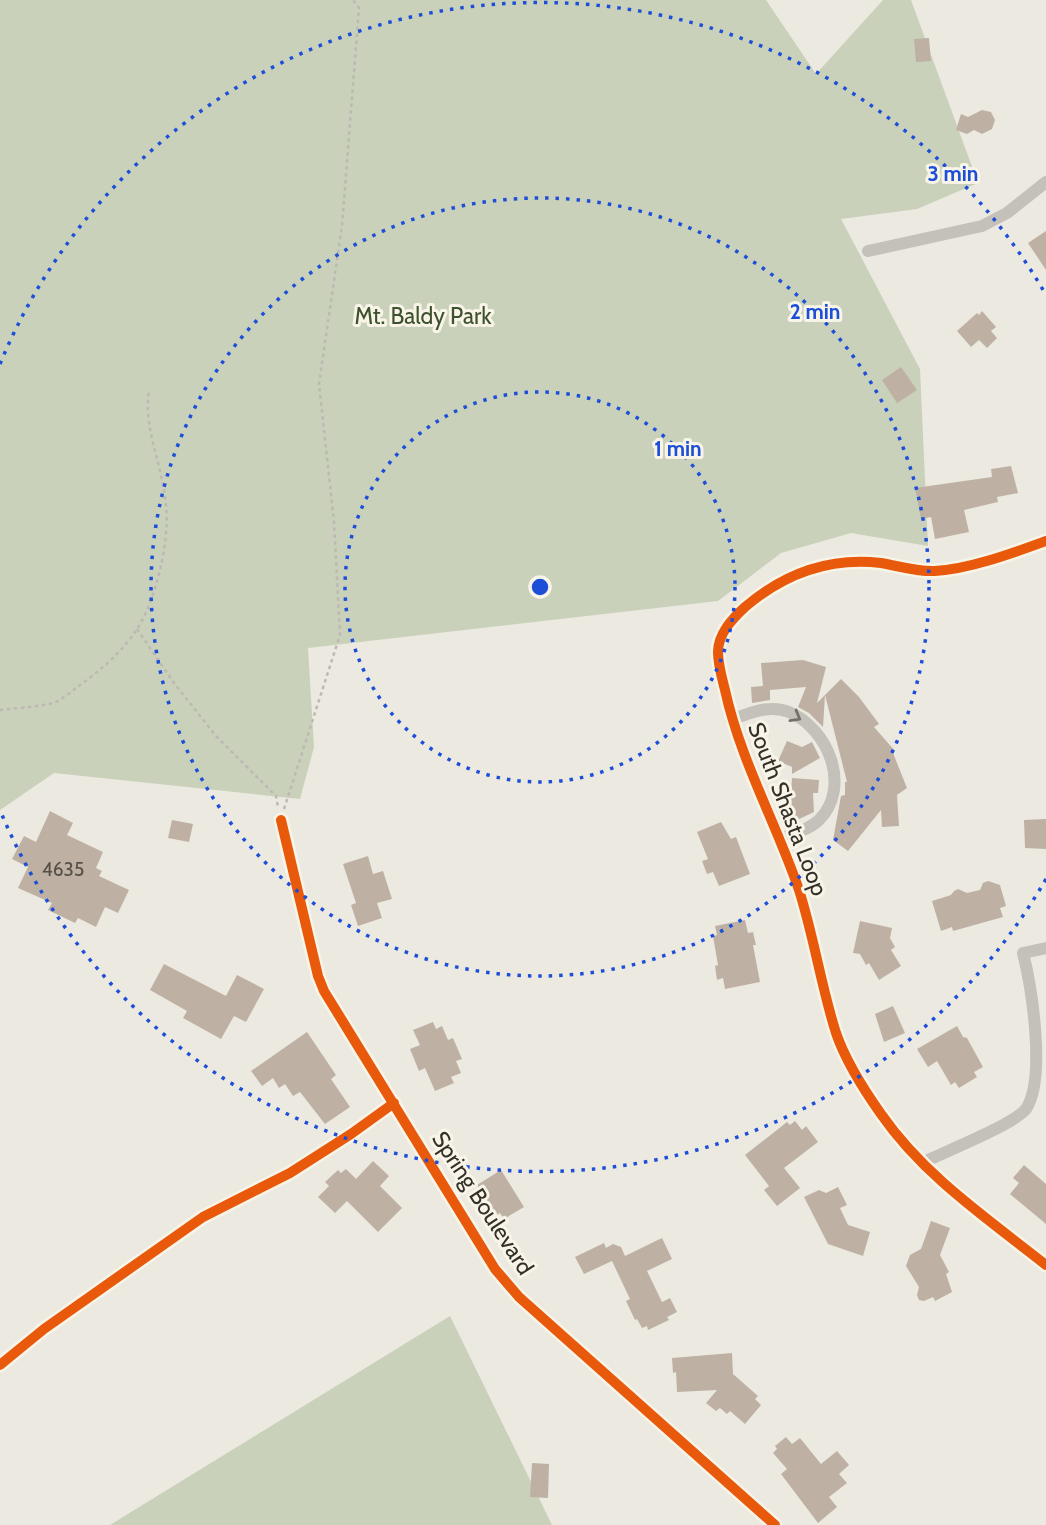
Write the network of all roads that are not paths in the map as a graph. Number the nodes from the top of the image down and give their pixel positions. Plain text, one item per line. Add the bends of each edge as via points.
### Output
1 (1046, 182) edge
2 (868, 251) dead end
3 (1046, 541) edge
4 (731, 720) junction
5 (281, 820) road end
6 (780, 839) junction
7 (1046, 948) edge
8 (394, 1103) junction
9 (922, 1163) junction
10 (1046, 1265) edge
11 (0, 1365) edge
12 (775, 1525) edge

1 - 2 street via 1007,214 982,226
3 - 4 street, South Shasta Loop via 956,569 933,571 854,560 828,564 767,591 744,608 721,637 718,659
4 - 6 street, South Shasta Loop
4 -> 6 street via 767,709 788,711 821,738 832,760 835,783 831,803 818,821
5 - 8 street, Spring Boulevard via 318,976
6 - 9 street, South Shasta Loop via 844,1052 881,1115
7 - 9 street via 1023,953 1037,1025 1038,1076 1032,1102 1019,1116
8 - 11 street via 290,1173 203,1217
8 - 12 street, Spring Boulevard via 505,1282
9 - 10 street, South Shasta Loop

